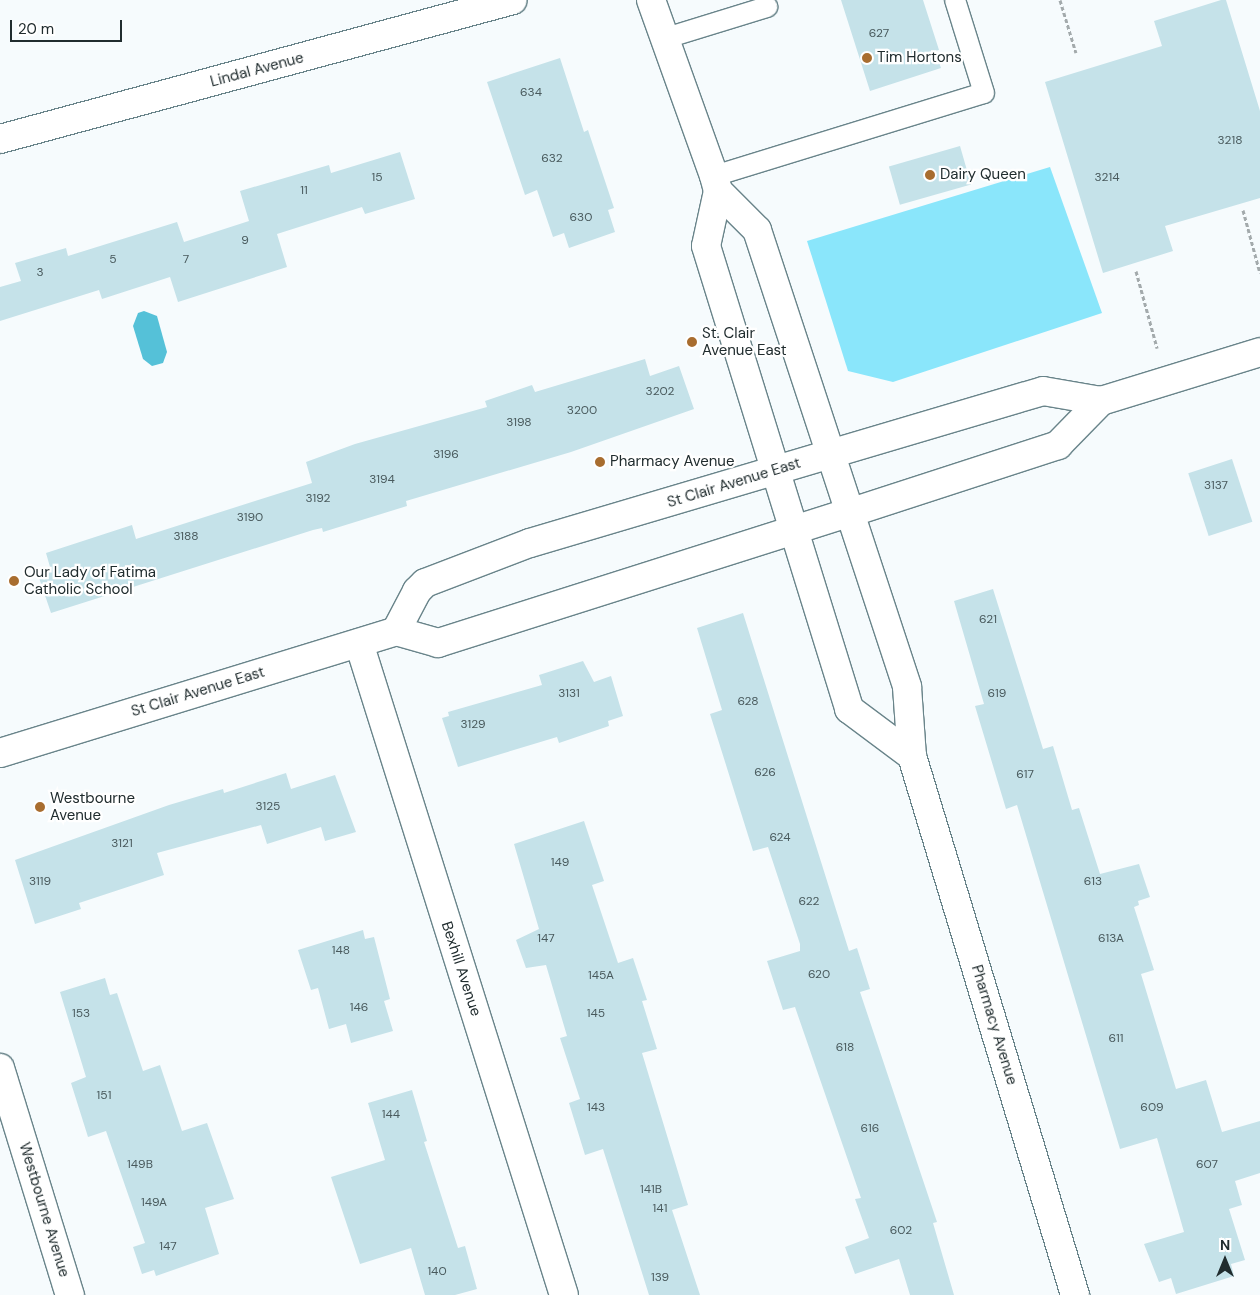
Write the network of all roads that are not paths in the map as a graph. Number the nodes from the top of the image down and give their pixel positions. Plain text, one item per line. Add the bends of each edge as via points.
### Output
1 (513, 0) edge
2 (651, 0) edge
3 (954, 0) edge
4 (768, 8) dead end
5 (666, 38) junction
6 (0, 139) edge
7 (716, 183) junction
8 (1260, 352) edge
9 (1101, 401) junction
10 (829, 454) junction
11 (773, 471) junction
12 (849, 513) junction
13 (792, 532) junction
14 (396, 632) junction
15 (359, 643) junction
16 (0, 754) edge
17 (912, 756) junction
18 (0, 1068) edge
19 (70, 1295) edge
20 (564, 1295) edge
21 (1075, 1295) edge

1 - 6 street, Lindal Avenue
2 - 5 street, Pharmacy Avenue
3 - 7 lane via 984,93
4 - 5 lane
5 - 7 street, Pharmacy Avenue
7 - 10 street, Pharmacy Avenue via 758,230
7 - 11 street via 706,246
8 - 9 street, St Clair Avenue East
9 - 10 street, St Clair Avenue East via 1043,391
9 - 12 street, St Clair Avenue East via 1058,446
10 - 11 street, St Clair Avenue East
10 - 12 street, Pharmacy Avenue
11 - 13 street
11 - 14 street, St Clair Avenue East via 530,543 437,578 417,591
12 - 13 street, St Clair Avenue East
12 - 17 street, Pharmacy Avenue via 907,687
13 - 14 street, St Clair Avenue East via 438,643
13 - 17 street via 849,709
14 - 15 street, St Clair Avenue East
15 - 16 street, St Clair Avenue East
15 - 20 street, Bexhill Avenue
17 - 21 street, Pharmacy Avenue
18 - 19 street, Westbourne Avenue

